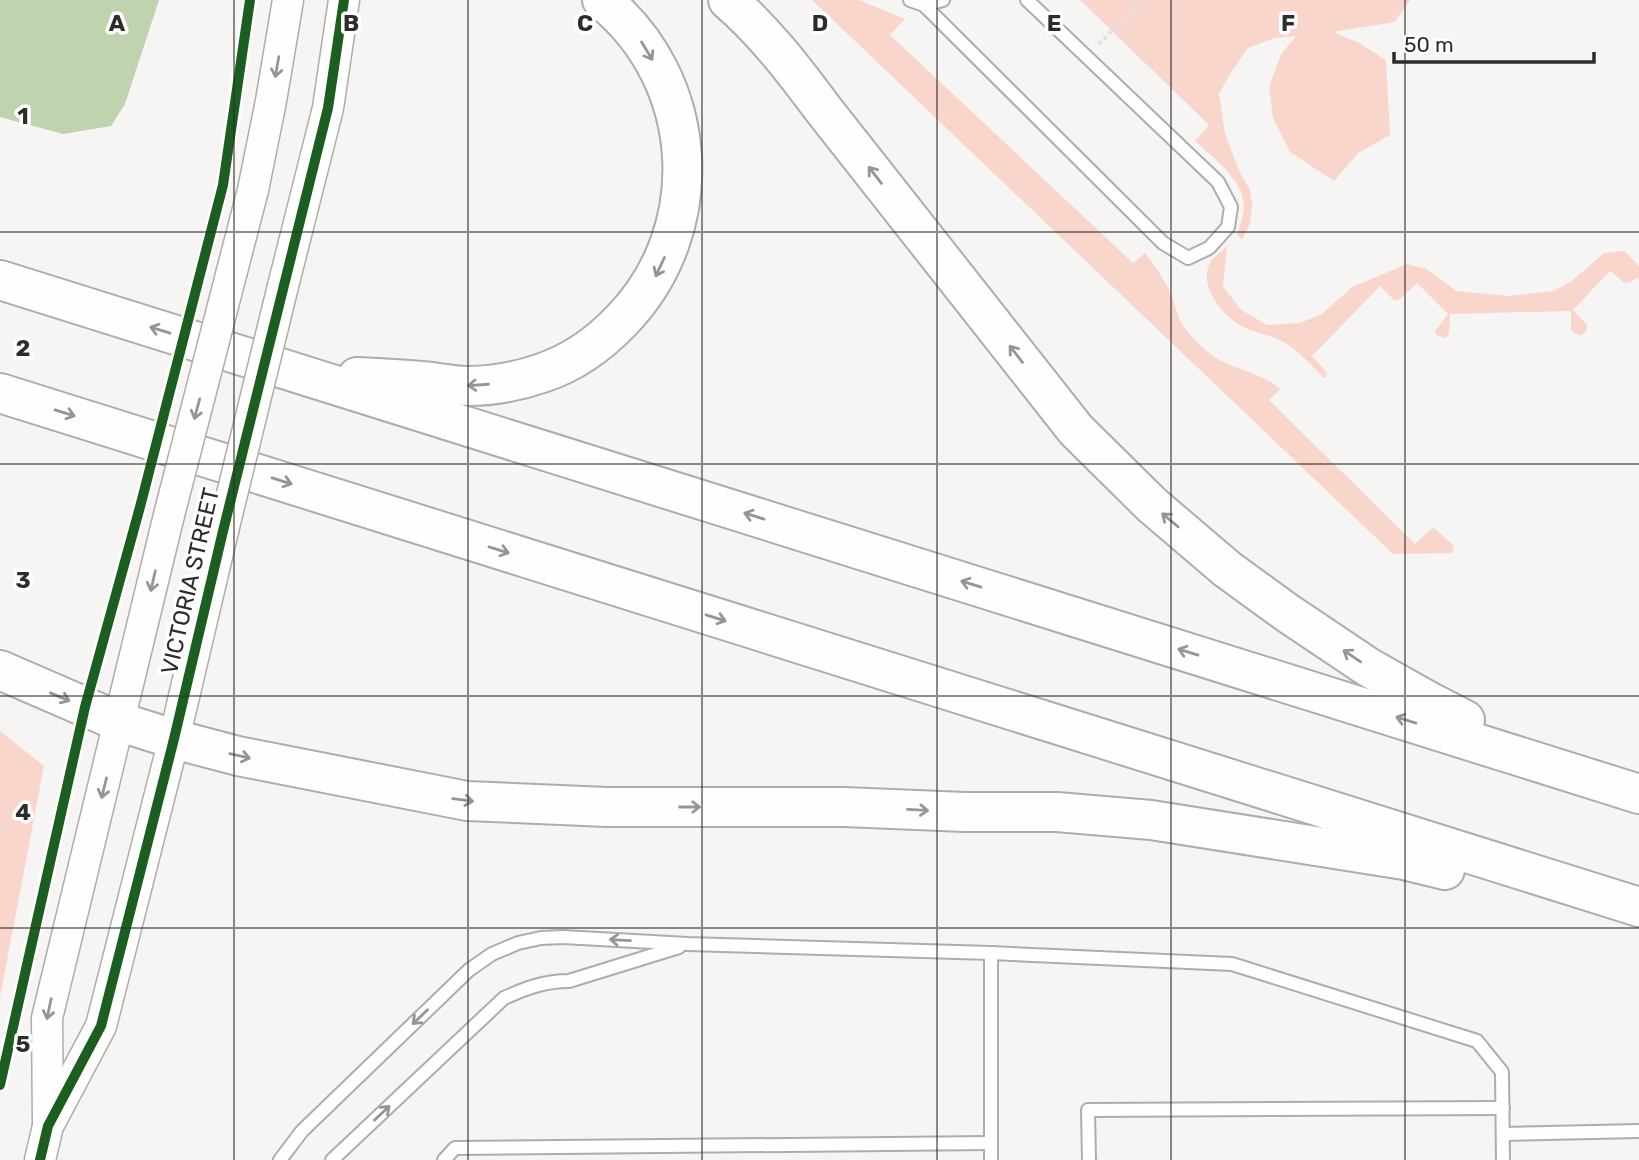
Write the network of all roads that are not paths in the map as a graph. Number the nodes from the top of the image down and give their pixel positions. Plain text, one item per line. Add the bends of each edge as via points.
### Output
1 (288, 0) edge
2 (344, 0) edge
3 (602, 0) edge
4 (728, 0) edge
5 (910, 0) edge
6 (943, 0) edge
7 (1027, 0) edge
8 (924, 5) junction
9 (0, 280) edge
10 (296, 373) junction
11 (0, 393) edge
12 (0, 670) edge
13 (120, 722) junction
14 (174, 739) junction
15 (1625, 789) edge
16 (1639, 907) edge
17 (688, 944) junction
18 (991, 953) junction
19 (1503, 1108) junction
20 (48, 1126) junction
21 (1639, 1131) edge
22 (1503, 1134) junction
23 (991, 1143) junction
24 (40, 1160) edge
25 (280, 1160) edge
26 (332, 1160) edge
27 (444, 1160) edge
28 (991, 1160) edge
29 (1089, 1160) edge
30 (1503, 1160) edge

1 -> 13 street, VICTORIA STREET, bridge via 253,190
2 - 14 street, VICTORIA STREET, bridge via 328,108
3 -> 10 highway via 640,40 659,71 673,103 681,142 684,172 674,233 655,279 635,307 607,336 572,359 506,383 469,386
15 -> 4 highway via 1520,747 1368,667 1227,569 1152,505 1076,430 788,61
5 - 8 lane
6 - 8 lane
7 - 8 lane via 1218,182 1231,207 1228,227 1209,248 1188,258 1163,243
10 -> 9 highway
15 -> 10 highway
11 -> 16 highway
12 -> 13 highway
13 - 14 highway
13 -> 20 street, VICTORIA STREET via 47,1018
14 -> 16 highway via 467,801 1057,812 1151,820 1404,860 1517,887
14 - 20 street, VICTORIA STREET via 101,1026
17 - 18 lane
17 -> 25 lane via 541,938 492,954 469,970 302,1131
26 -> 17 lane via 504,998 527,987 569,981
18 - 19 lane via 1231,964 1477,1041 1502,1072
18 - 23 lane
19 - 22 lane
19 - 29 lane via 1088,1110
20 - 24 street, VICTORIA STREET
21 - 22 lane
22 - 30 lane
23 - 27 lane via 455,1149
23 - 28 lane

